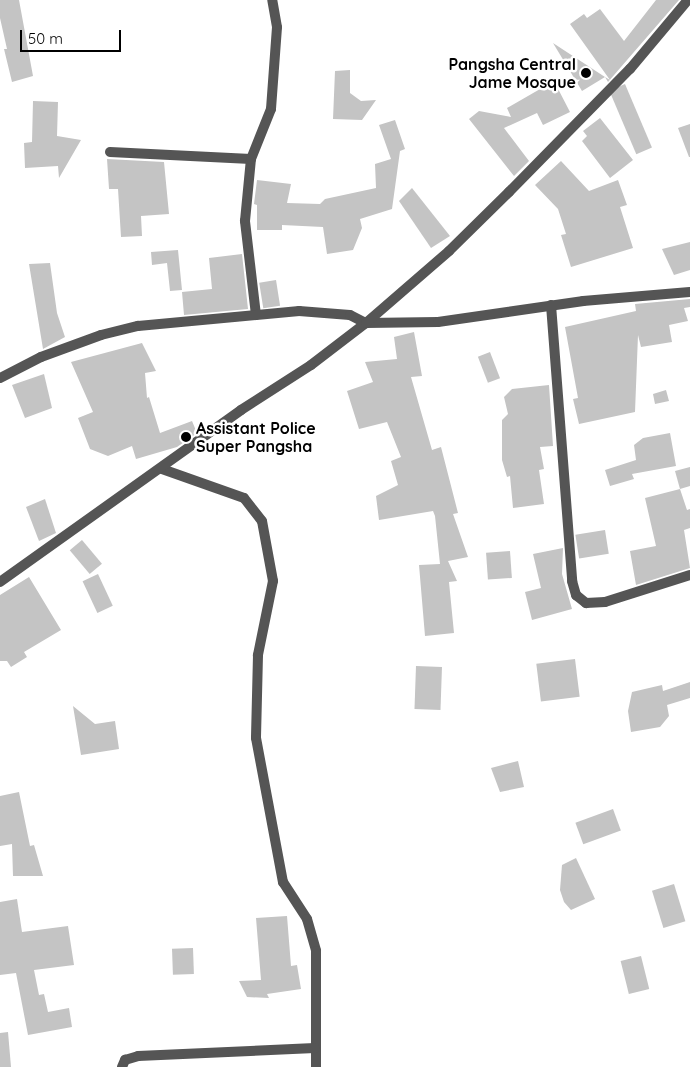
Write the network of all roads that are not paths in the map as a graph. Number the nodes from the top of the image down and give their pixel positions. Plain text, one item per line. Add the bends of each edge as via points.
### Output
1 (272, 0) edge
2 (688, 0) edge
3 (110, 152) dead end
4 (251, 159) junction
5 (690, 292) edge
6 (551, 306) junction
7 (256, 315) junction
8 (366, 323) junction
9 (0, 378) edge
10 (162, 469) junction
11 (690, 575) edge
12 (0, 582) edge
13 (315, 1048) junction
14 (122, 1067) edge
15 (316, 1067) edge

1 - 4 street via 277,28 271,109
2 - 8 street via 630,69 508,192 449,251
3 - 4 street
4 - 7 street via 245,221
5 - 6 street
6 - 8 street via 438,322
6 - 11 street via 572,581 576,595 586,603 606,602
7 - 8 street via 332,312 350,315
7 - 9 street via 138,326 100,335
8 - 10 street
10 - 12 street
10 - 13 street via 244,498 262,521 273,581 258,655 256,738 283,882 307,919 316,951
13 - 14 street via 138,1056 125,1060
13 - 15 street

